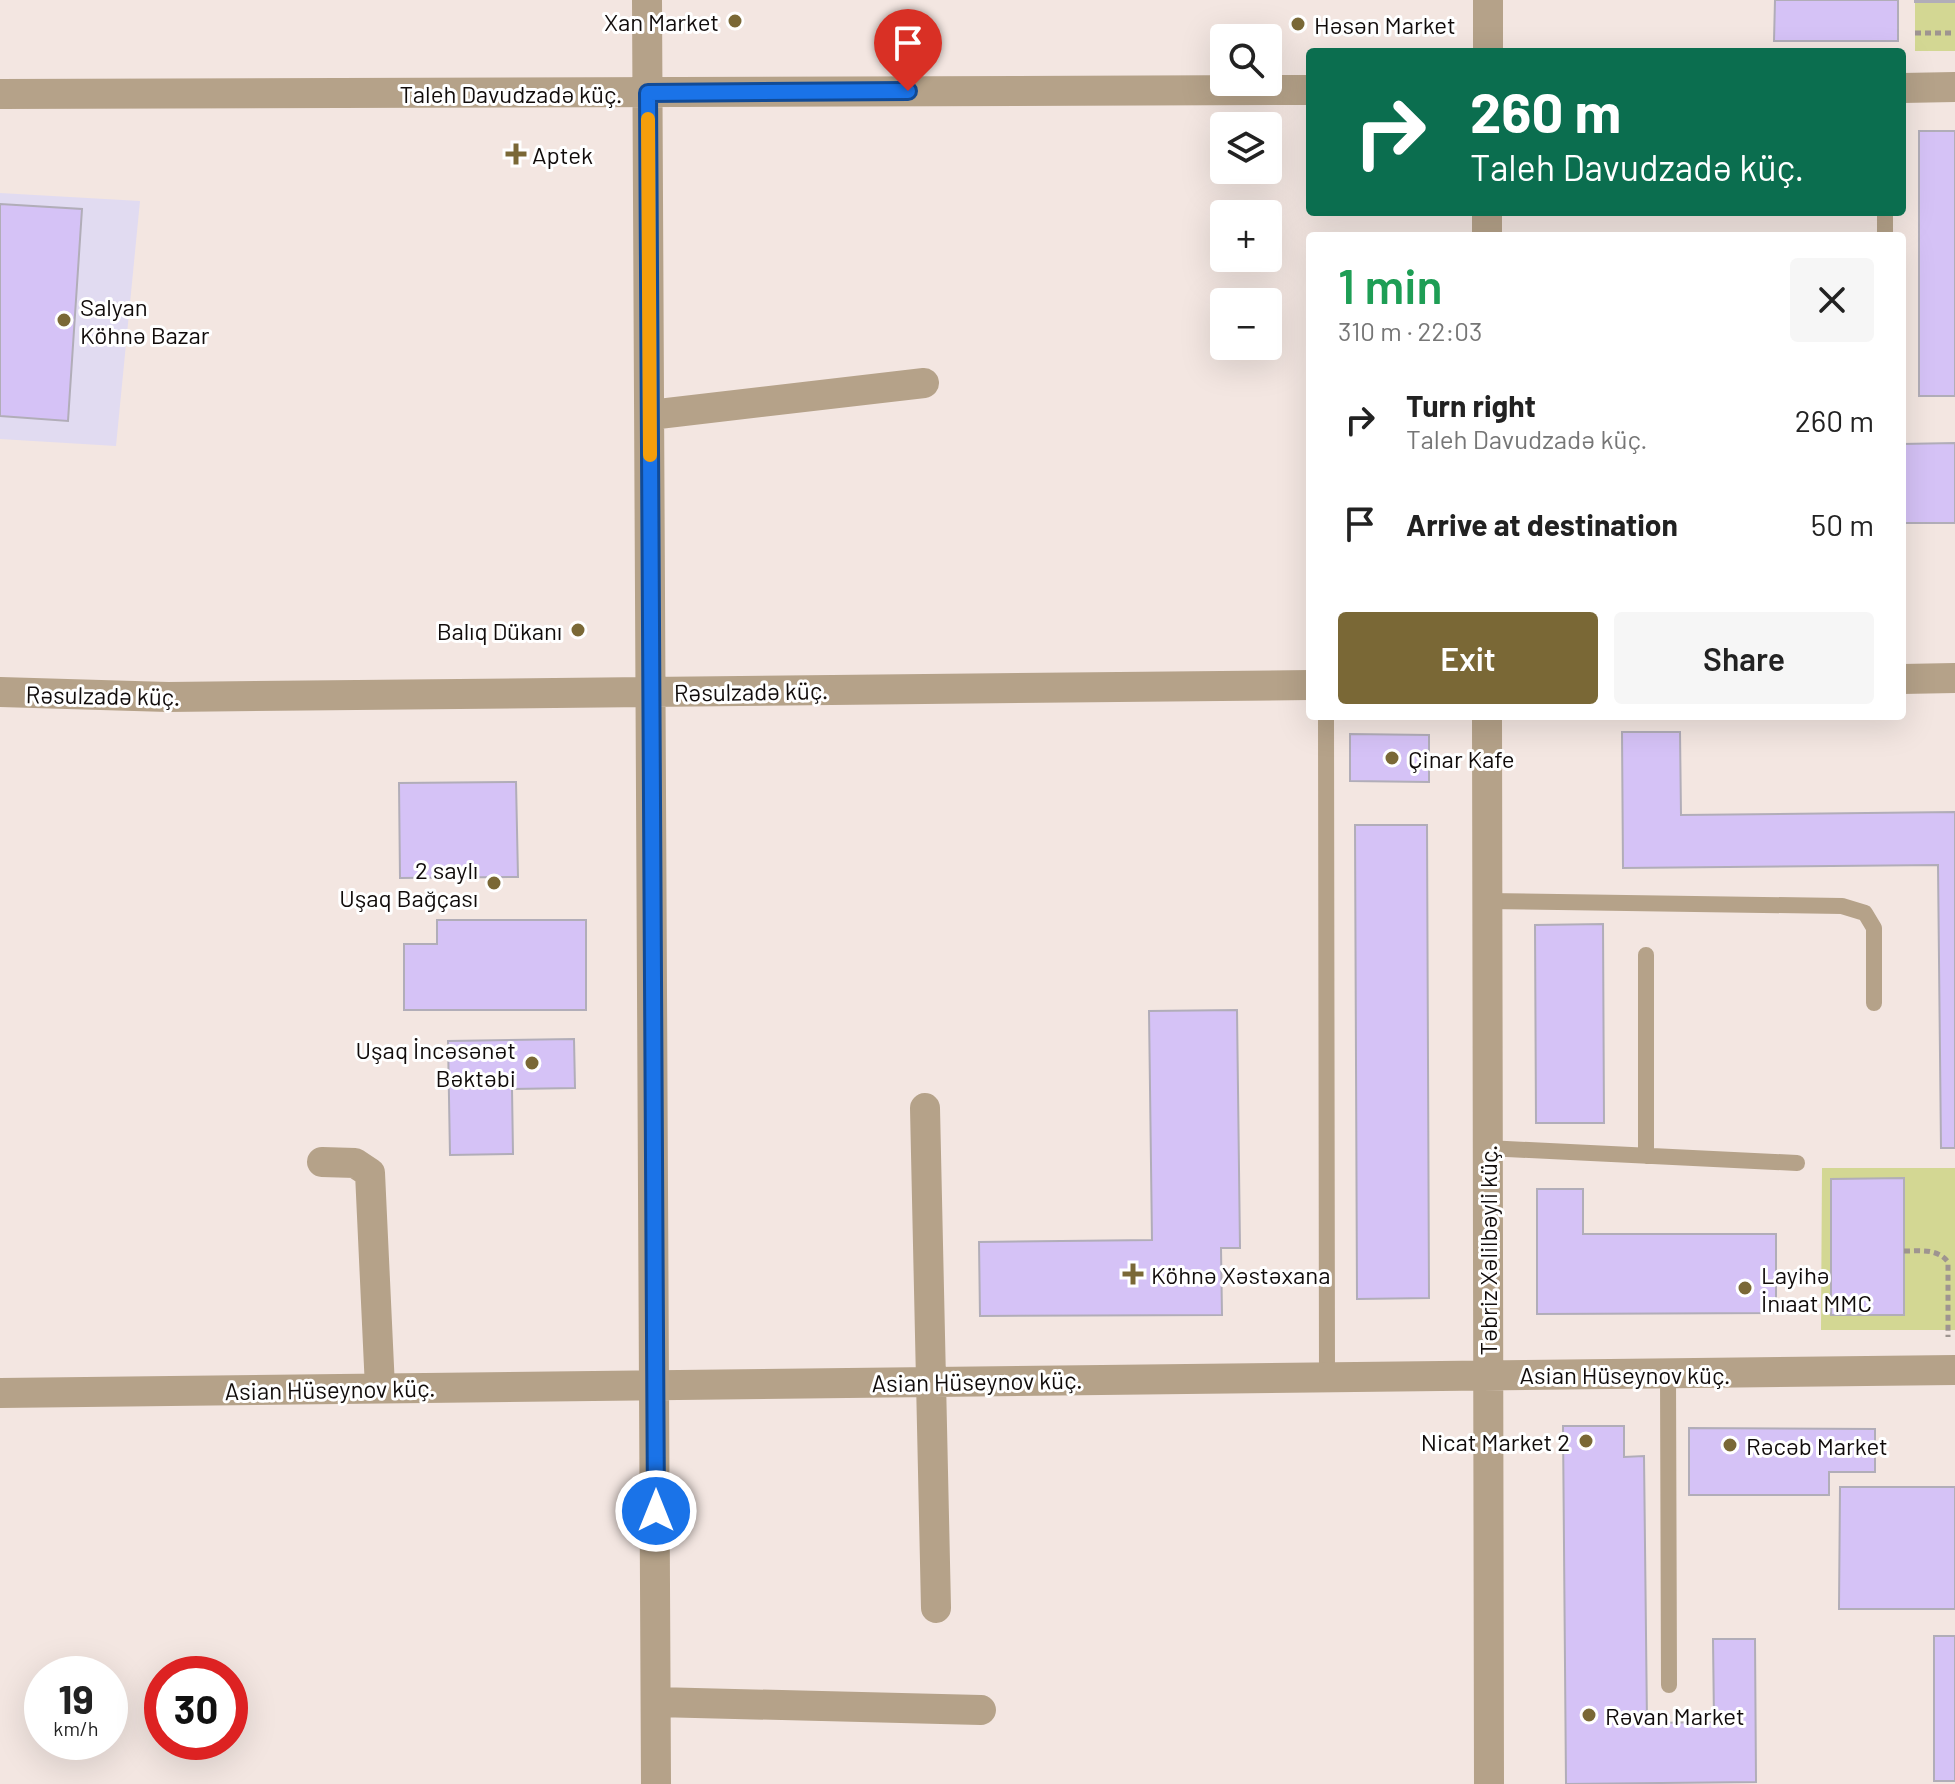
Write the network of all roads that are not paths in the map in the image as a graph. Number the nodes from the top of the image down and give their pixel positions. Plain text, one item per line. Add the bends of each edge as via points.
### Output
1 (647, 0) edge
2 (1488, 0) edge
3 (1488, 48) edge
4 (1955, 87) edge
5 (1906, 88) edge
6 (1306, 90) edge
7 (648, 93) junction
8 (0, 94) edge
9 (924, 383) dead end
10 (650, 415) junction
11 (1955, 678) edge
12 (1906, 679) edge
13 (1306, 685) edge
14 (0, 692) edge
15 (651, 692) junction
16 (1326, 720) edge
17 (1487, 720) edge
18 (1487, 901) junction
19 (1646, 955) dead end
20 (1874, 1003) dead end
21 (925, 1108) dead end
22 (1487, 1148) junction
23 (1646, 1156) junction
24 (322, 1162) dead end
25 (1797, 1163) dead end
26 (1951, 1370) edge
27 (1488, 1375) junction
28 (1668, 1375) junction
29 (1327, 1377) junction
30 (930, 1381) junction
31 (655, 1384) junction
32 (380, 1388) junction
33 (0, 1393) edge
34 (936, 1608) dead end
35 (1669, 1685) dead end
36 (656, 1702) junction
37 (981, 1710) dead end
38 (656, 1784) edge
39 (1489, 1784) edge

1 - 7 street
2 - 3 street
4 - 5 street
6 - 7 street, Taleh Davudzadə küç.
7 - 8 street, Taleh Davudzadə küç.
7 - 10 street
9 - 10 street
10 - 15 street
11 - 12 street
13 - 15 street, Rəsulzadə küç.
14 - 15 street, Rəsulzadə küç. via 168,697
15 - 31 street
16 - 29 lane
17 - 18 street, Təbriz Xəlilbəyli küç.
18 - 20 lane via 1842,906 1865,913 1874,928
18 - 22 street, Təbriz Xəlilbəyli küç.
19 - 23 lane
21 - 30 street
22 - 23 lane
22 - 27 street, Təbriz Xəlilbəyli küç.
23 - 25 lane
24 - 32 street via 355,1163 370,1173
26 - 28 street, Asian Hüseynov küç.
27 - 28 street, Asian Hüseynov küç.
27 - 29 street, Asian Hüseynov küç.
27 - 39 street, Təbriz Xəlilbəyli küç.
28 - 35 lane
29 - 30 street, Asian Hüseynov küç.
30 - 31 street, Asian Hüseynov küç.
30 - 34 street
31 - 32 street, Asian Hüseynov küç.
31 - 36 street
32 - 33 street, Asian Hüseynov küç.
36 - 37 street
36 - 38 street

